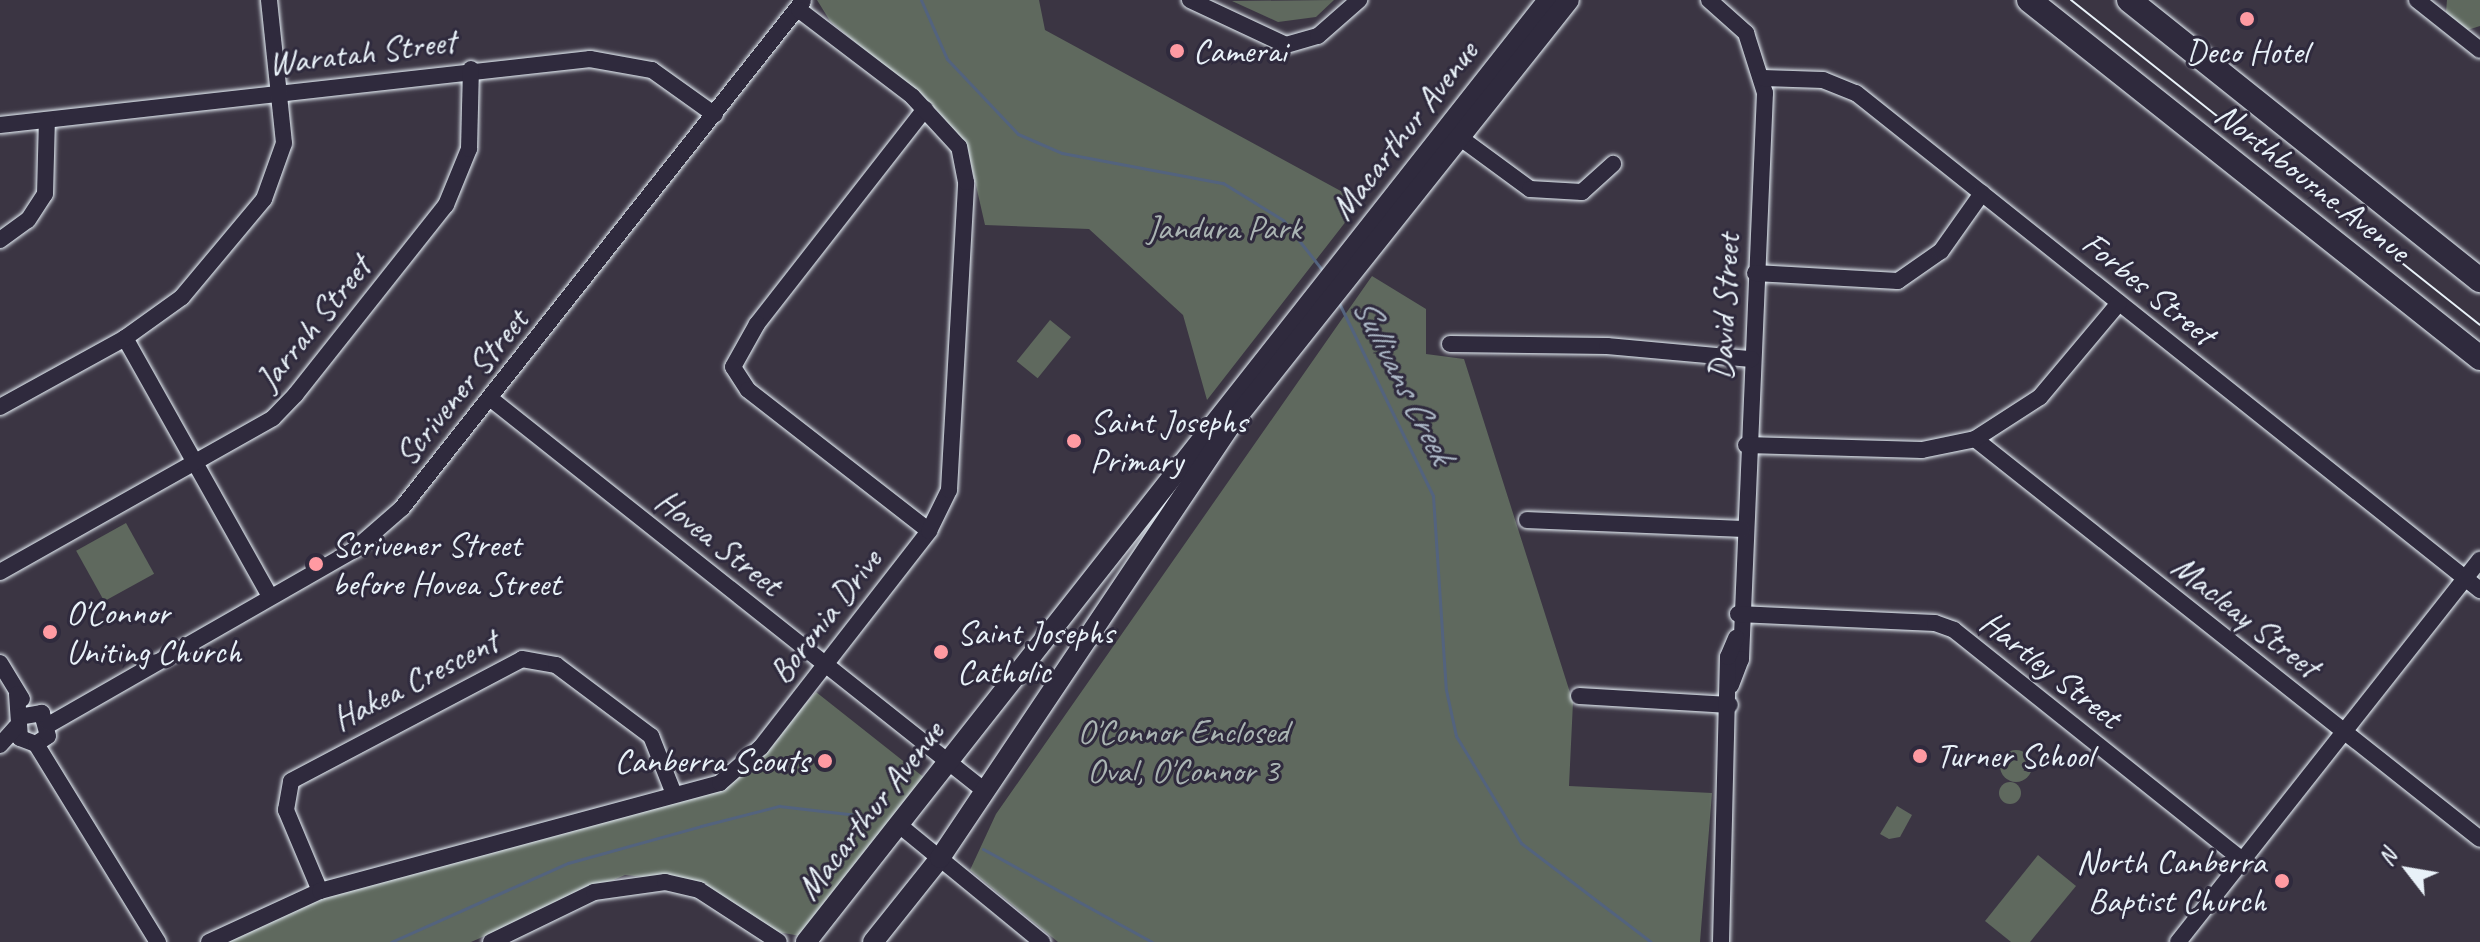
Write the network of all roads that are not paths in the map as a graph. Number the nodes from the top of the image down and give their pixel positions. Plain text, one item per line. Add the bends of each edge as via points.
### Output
1 (269, 0) edge
2 (1190, 0) edge
3 (1359, 0) edge
4 (1548, 0) edge
5 (1569, 0) edge
6 (1709, 0) edge
7 (2029, 0) edge
8 (2129, 0) edge
9 (2417, 0) edge
10 (801, 5) edge
11 (2480, 50) edge
12 (471, 69) junction
13 (1763, 78) junction
14 (281, 92) junction
15 (925, 109) junction
16 (715, 115) junction
17 (47, 120) junction
18 (0, 125) edge
19 (1452, 132) junction
20 (1613, 164) dead end
21 (1982, 193) junction
22 (0, 240) edge
23 (1755, 273) junction
24 (2480, 280) edge
25 (2119, 303) junction
26 (125, 338) junction
27 (1450, 344) dead end
28 (2480, 358) edge
29 (1751, 359) junction
30 (491, 399) junction
31 (0, 407) edge
32 (1224, 422) junction
33 (1975, 439) junction
34 (1746, 445) junction
35 (195, 462) junction
36 (1527, 520) dead end
37 (1742, 529) junction
38 (929, 531) junction
39 (2480, 560) edge
40 (0, 572) edge
41 (2466, 578) junction
42 (2480, 590) edge
43 (270, 596) junction
44 (1738, 614) junction
45 (0, 663) edge
46 (826, 664) junction
47 (1579, 696) dead end
48 (1730, 705) junction
49 (33, 727) junction
50 (2345, 730) junction
51 (1, 744) edge
52 (949, 762) junction
53 (985, 791) junction
54 (674, 794) junction
55 (899, 825) junction
56 (2480, 839) edge
57 (940, 858) junction
58 (2243, 861) junction
59 (320, 891) junction
60 (158, 942) edge
61 (209, 942) edge
62 (491, 942) edge
63 (779, 942) edge
64 (806, 942) edge
65 (873, 942) edge
66 (1042, 942) edge
67 (1721, 942) edge
68 (2178, 942) edge

1 - 14 street
2 - 3 street via 1286,45 1318,36
4 - 19 main road, Macarthur Avenue
5 - 19 main road, Macarthur Avenue
6 - 13 street, David Street via 1746,33
7 - 28 highway, Northbourne Avenue
8 - 24 highway, Northbourne Avenue
9 - 11 street
10 - 15 street, Boronia Drive
10 - 16 street, Scrivener Street
12 - 14 street, Waratah Street
12 - 16 street, Waratah Street via 630,62
12 - 35 street, Jarrah Street via 469,149 446,205 273,418
13 - 21 street, Forbes Street via 1823,80 1856,93
13 - 23 street, David Street
14 - 17 street, Waratah Street
14 - 26 street via 282,161 264,199 182,297
15 - 38 street, Boronia Drive via 956,140 966,182 949,490
15 - 38 street via 757,324 733,367 748,390
16 - 30 street, Scrivener Street
17 - 18 street, Waratah Street
17 - 22 street via 45,194 28,220
19 - 20 street via 1530,189 1582,192
19 - 32 main road, Macarthur Avenue
21 - 23 street via 1941,251 1898,281
21 - 25 street, Forbes Street
23 - 29 street, David Street
25 - 33 street via 2040,397
25 - 41 street, Forbes Street
26 - 31 street
26 - 35 street
27 - 29 street via 1607,346
29 - 34 street, David Street
30 - 43 street, Scrivener Street via 379,530
30 - 46 street, Hovea Street
32 - 52 main road, Macarthur Avenue
32 - 53 main road, Macarthur Avenue
33 - 34 street via 1922,450
33 - 50 street, Macleay Street
34 - 37 street, David Street
35 - 40 street, Jarrah Street
35 - 43 street
36 - 37 street
37 - 44 street, David Street
38 - 46 street, Boronia Drive
39 - 41 street
41 - 42 street, Forbes Street
41 - 50 street
43 - 49 street, Scrivener Street
44 - 48 street, David Street via 1737,636 1728,657
44 - 58 street, Hartley Street via 1935,623 1954,630
45 - 49 street
46 - 52 street, Hovea Street
46 - 54 street, Boronia Drive via 761,747 720,783
47 - 48 street
48 - 67 street, David Street
49 - 51 street, Scrivener Street
49 - 60 street
50 - 56 street, Macleay Street
50 - 58 street
52 - 53 street, Hovea Street
52 - 55 main road, Macarthur Avenue
53 - 57 main road, Macarthur Avenue
54 - 59 street, Boronia Drive
54 - 59 street, Hakea Crescent via 651,736 556,665 522,659 291,781 286,810
55 - 57 street
55 - 64 main road, Macarthur Avenue
57 - 65 main road, Macarthur Avenue
57 - 66 street
58 - 68 street
59 - 61 street, Boronia Drive
62 - 63 street via 594,892 665,882 699,890

